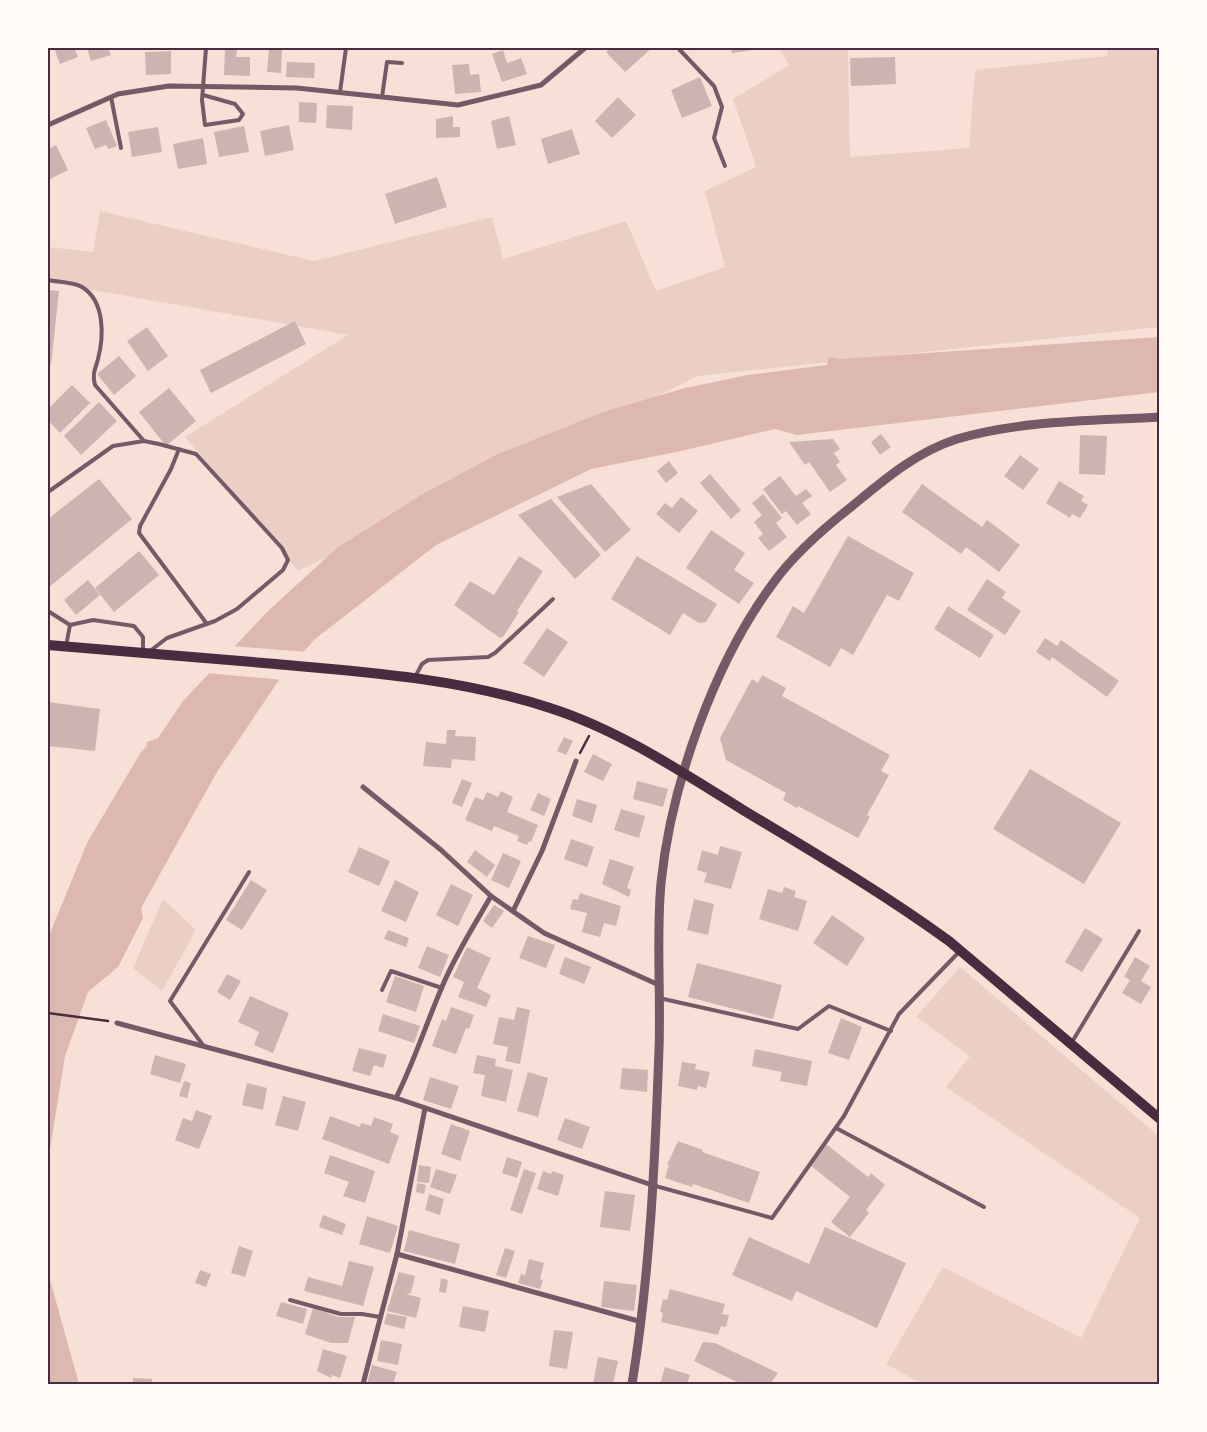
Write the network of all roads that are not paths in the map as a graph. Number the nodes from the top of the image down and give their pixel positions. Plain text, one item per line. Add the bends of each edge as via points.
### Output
1 (206, 48) edge
2 (346, 48) edge
3 (585, 48) edge
4 (678, 48) edge
5 (402, 63) dead end
6 (204, 87) junction
7 (340, 92) junction
8 (203, 95) junction
9 (111, 97) junction
10 (382, 97) junction
11 (48, 125) edge
12 (121, 148) dead end
13 (725, 166) dead end
14 (48, 280) edge
15 (1160, 417) edge
16 (144, 441) junction
17 (178, 449) junction
18 (48, 492) edge
19 (553, 599) dead end
20 (48, 611) edge
21 (208, 624) junction
22 (70, 625) junction
23 (48, 644) edge
24 (66, 646) junction
25 (146, 652) junction
26 (415, 677) junction
27 (576, 761) road end
28 (684, 774) junction
29 (363, 787) dead end
30 (249, 872) dead end
31 (491, 896) junction
32 (512, 911) junction
33 (1139, 930) dead end
34 (960, 950) junction
35 (659, 984) junction
36 (442, 988) junction
37 (382, 990) dead end
38 (659, 998) junction
39 (118, 1022) road end
40 (891, 1031) junction
41 (1071, 1044) junction
42 (203, 1045) junction
43 (396, 1098) junction
44 (425, 1108) junction
45 (1160, 1119) edge
46 (836, 1128) junction
47 (652, 1185) junction
48 (984, 1207) dead end
49 (397, 1254) junction
50 (290, 1300) dead end
51 (380, 1317) junction
52 (643, 1322) junction
53 (363, 1384) edge
54 (632, 1384) edge

1 - 6 lane
2 - 7 lane
3 - 10 street via 541,85 458,105
4 - 13 lane via 714,86 722,107 714,138
5 - 10 lane via 387,62
6 - 7 street
6 - 8 lane
6 - 9 street via 150,88
7 - 10 street
8 - 8 lane via 205,124 239,120 243,114 235,104
9 - 11 street
9 - 12 lane
14 - 16 lane via 81,286 95,299 100,312 101,340 92,375 95,385
15 - 28 street via 993,431 958,439 901,466 821,531 772,583 726,663 700,724
16 - 17 lane
16 - 18 lane via 113,446
17 - 21 lane via 139,533
17 - 21 lane via 196,454 282,548 288,560 283,570 237,609
19 - 26 lane via 488,657 428,660
20 - 22 lane
21 - 25 lane via 167,638
22 - 24 lane
22 - 25 lane via 93,620 134,626 143,637
23 - 24 main road
24 - 25 main road
25 - 26 main road
26 - 28 main road via 490,690 552,708 595,726
27 - 32 street via 542,851
28 - 34 main road via 904,909
28 - 35 street via 667,838 662,880
29 - 31 street via 441,850
30 - 42 lane via 170,1002
31 - 32 street
31 - 36 street via 460,948
32 - 35 street via 544,934
33 - 41 lane
34 - 40 lane via 899,1014
34 - 41 main road
35 - 38 street
36 - 37 lane via 391,971
36 - 43 street via 414,1062
38 - 40 lane via 798,1029 829,1006
38 - 47 street
39 - 42 street
40 - 46 lane
41 - 45 main road
42 - 43 street
43 - 44 street
44 - 47 street
44 - 49 street
46 - 47 lane via 772,1218
46 - 48 lane
47 - 52 street
49 - 51 street
49 - 52 street
50 - 51 lane via 341,1314
51 - 53 street
52 - 54 street

